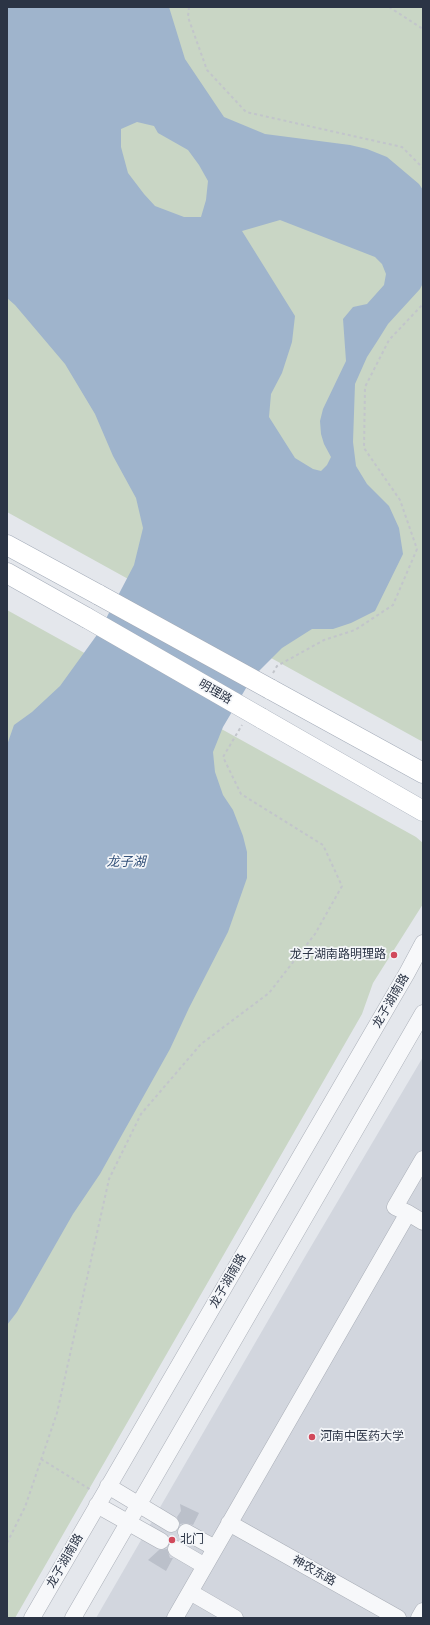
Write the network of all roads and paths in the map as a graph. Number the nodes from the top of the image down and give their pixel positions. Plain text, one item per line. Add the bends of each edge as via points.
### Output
1 (189, 7) edge
2 (389, 7) edge
3 (423, 29) edge
4 (423, 168) edge
5 (423, 304) edge
6 (7, 545) edge
7 (7, 573) edge
8 (270, 684) junction
9 (242, 724) dead end
10 (423, 773) edge
11 (423, 811) edge
12 (423, 943) edge
13 (423, 1013) edge
14 (423, 1159) edge
15 (408, 1213) junction
16 (423, 1222) edge
17 (41, 1460) junction
18 (102, 1496) junction
19 (138, 1505) junction
20 (129, 1522) junction
21 (229, 1523) junction
22 (171, 1524) dead end
23 (186, 1532) dead end
24 (161, 1541) dead end
25 (7, 1543) edge
26 (215, 1548) junction
27 (176, 1549) dead end
28 (205, 1566) junction
29 (190, 1592) junction
30 (423, 1611) edge
31 (32, 1618) edge
32 (73, 1618) edge
33 (175, 1618) edge
34 (235, 1618) edge
35 (398, 1618) edge
36 (419, 1618) edge

1 - 4 path via 188,16 207,70 246,112 402,147
2 - 3 path
5 - 8 path via 390,340 365,387 364,448 400,500 417,549 392,605 355,630 324,640 277,666
6 - 8 main road, bridge
7 - 11 main road, 明理路, bridge
8 - 10 main road
9 - 17 path via 223,757 241,794 323,845 342,886 315,934 268,994 201,1044 142,1114 109,1179 57,1413
12 - 18 street, 龙子湖南路
13 - 19 street
14 - 15 street via 396,1207
15 - 16 street
15 - 21 street
17 - 18 path
17 - 25 path via 25,1507
18 - 19 street
18 - 20 street
18 - 31 street, 龙子湖南路
19 - 20 street
19 - 22 street
20 - 24 street
20 - 32 street
21 - 26 street
21 - 35 street, 神农东路
23 - 26 street
26 - 28 street
27 - 28 street
28 - 29 street
29 - 33 street
29 - 34 street
30 - 36 street

